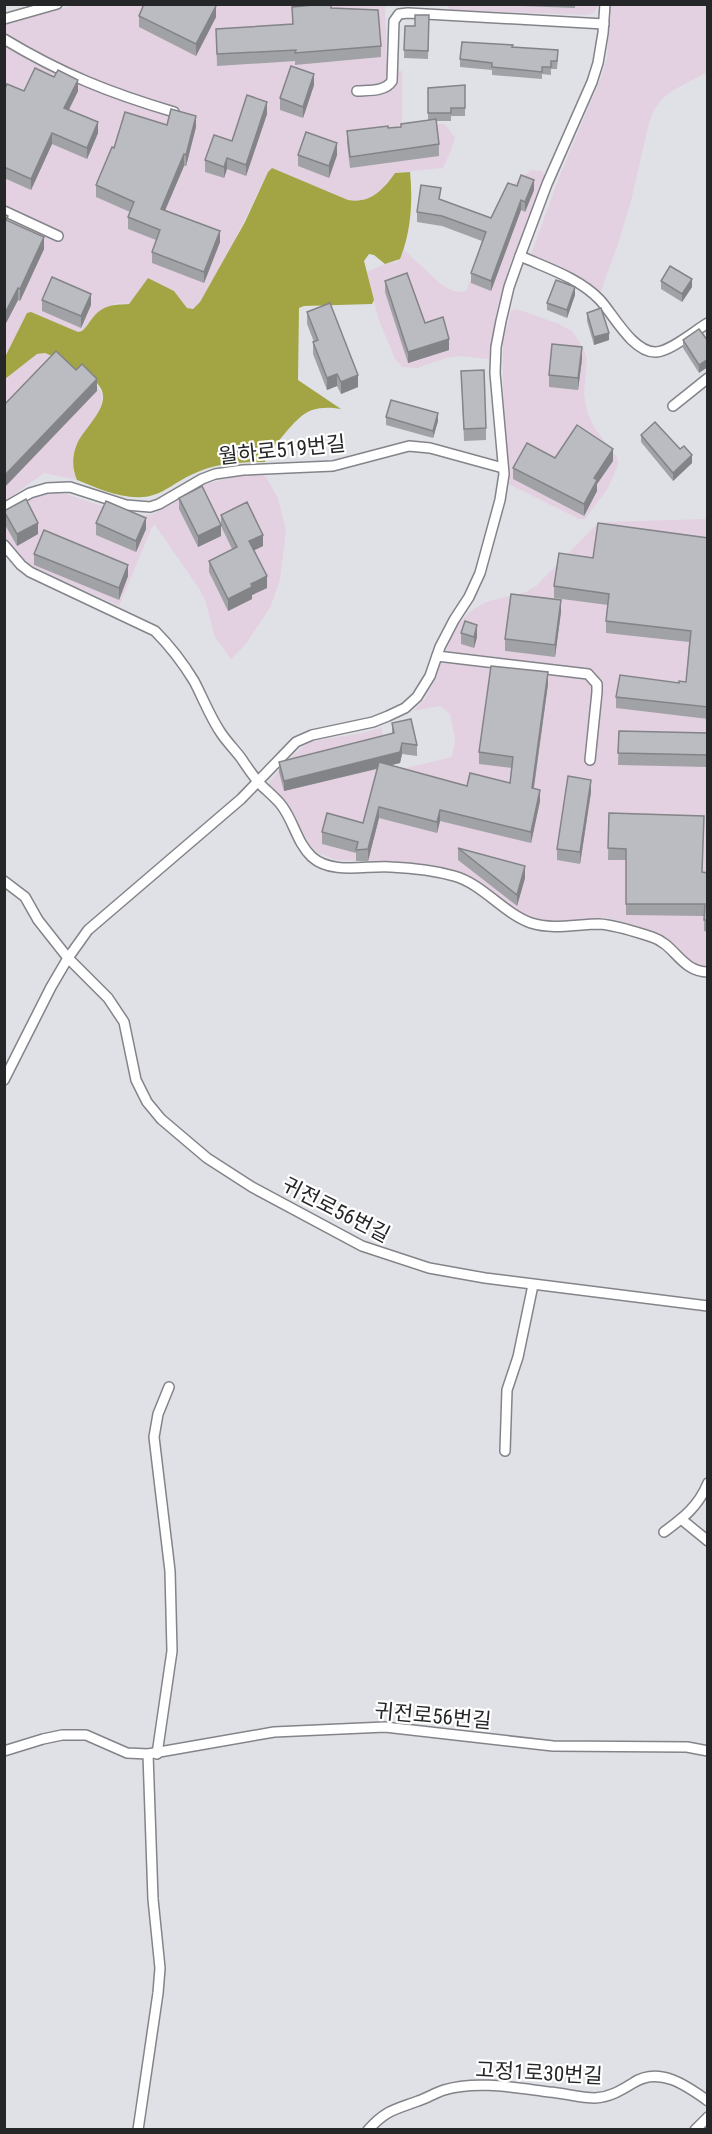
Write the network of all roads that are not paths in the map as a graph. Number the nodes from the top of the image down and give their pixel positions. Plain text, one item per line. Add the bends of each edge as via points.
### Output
1 (57, 4) edge
2 (605, 4) edge
3 (4, 19) edge
4 (604, 24) junction
5 (4, 39) edge
6 (357, 91) dead end
7 (174, 112) edge
8 (4, 211) edge
9 (58, 236) dead end
10 (520, 256) junction
11 (708, 323) edge
12 (708, 378) edge
13 (673, 406) dead end
14 (503, 468) junction
15 (4, 508) edge
16 (4, 545) edge
17 (437, 656) junction
18 (590, 760) dead end
19 (258, 782) junction
20 (4, 881) edge
21 (68, 958) junction
22 (703, 972) edge
23 (4, 1080) edge
24 (533, 1285) junction
25 (708, 1306) edge
26 (169, 1387) dead end
27 (505, 1451) dead end
28 (708, 1483) edge
29 (681, 1519) junction
30 (664, 1532) dead end
31 (708, 1541) edge
32 (4, 1751) edge
33 (708, 1751) edge
34 (152, 1754) junction
35 (708, 2101) edge
36 (708, 2117) edge
37 (138, 2130) edge
38 (368, 2130) edge
39 (695, 2130) edge

1 - 3 lane
2 - 4 lane
4 - 6 lane via 399,14 394,21 392,81 383,89
4 - 10 lane via 592,82
5 - 7 lane via 77,79
8 - 9 lane
10 - 11 lane via 588,290 622,331 645,349 666,349
10 - 14 lane via 496,347
12 - 13 lane
14 - 15 lane, 월하로519번길 via 430,447 409,446 333,466 215,474 150,507 126,505 70,487 38,490
14 - 17 lane via 500,500 480,573
16 - 19 lane via 30,572 155,631 193,680 222,735
17 - 18 lane via 588,674 597,684
17 - 19 lane via 430,676 405,708 373,722 296,742
19 - 21 lane via 106,913
19 - 22 lane via 282,805 300,842 322,864 431,871 457,877 530,922 553,926 608,925 654,938 686,966
20 - 21 lane, 귀전로56번길 via 25,897
21 - 23 lane
21 - 24 lane, 귀전로56번길 via 108,998 124,1022 136,1080 147,1102 207,1158 362,1246 429,1268
24 - 25 lane, 귀전로56번길
24 - 27 lane via 507,1390
26 - 34 lane via 154,1437 170,1571 172,1651
28 - 29 lane via 689,1514
29 - 30 lane
29 - 31 lane
32 - 34 lane, 귀전로56번길 via 52,1737 86,1735 127,1753
33 - 34 lane, 귀전로56번길 via 687,1747 553,1746 385,1727 274,1732
34 - 37 lane via 153,1899 160,1968
35 - 38 lane, 고정1로30번길 via 669,2078 635,2081 610,2096 593,2098 526,2089 465,2087 393,2108
36 - 39 lane

